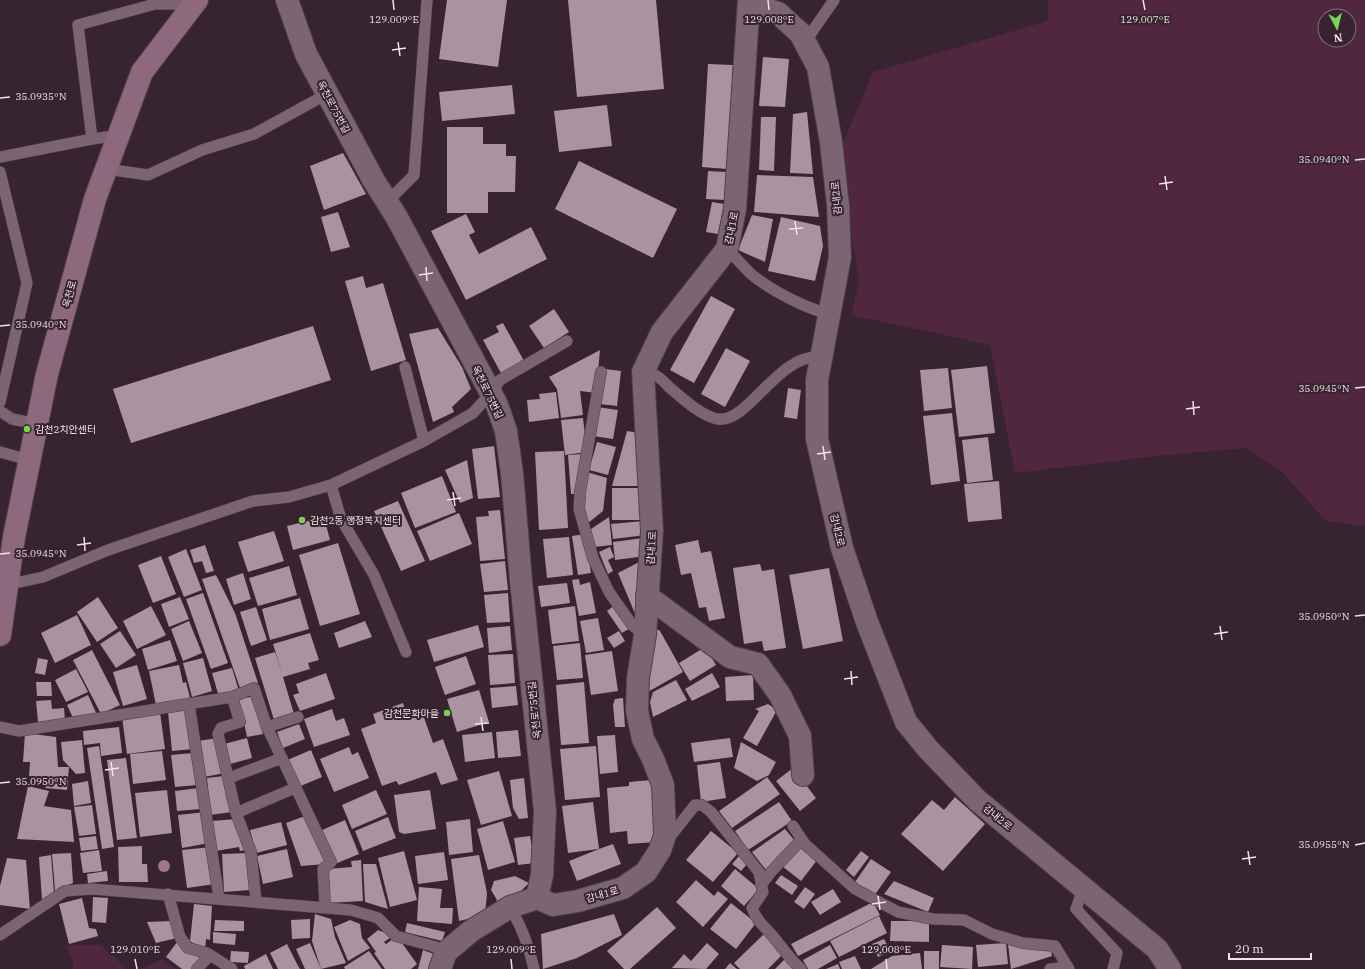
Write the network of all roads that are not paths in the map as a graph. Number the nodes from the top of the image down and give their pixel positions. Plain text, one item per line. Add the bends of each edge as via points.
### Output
1 (287, 0) edge
2 (427, 0) edge
3 (834, 0) edge
4 (195, 2) edge
5 (749, 2) edge
6 (803, 40) junction
7 (328, 94) junction
8 (117, 138) junction
9 (92, 139) junction
10 (0, 157) edge
11 (106, 169) junction
12 (0, 172) edge
13 (387, 202) junction
14 (727, 249) junction
15 (829, 314) junction
16 (567, 341) dead end
17 (822, 357) junction
18 (405, 367) dead end
19 (601, 372) dead end
20 (643, 372) junction
21 (4, 373) edge
22 (491, 393) junction
23 (0, 402) edge
24 (0, 411) edge
25 (37, 424) junction
26 (424, 441) junction
27 (0, 452) edge
28 (29, 460) junction
29 (331, 485) junction
30 (4, 579) edge
31 (647, 596) junction
32 (0, 632) edge
33 (644, 635) junction
34 (406, 652) dead end
35 (232, 697) junction
36 (189, 704) junction
37 (298, 717) dead end
38 (0, 727) edge
39 (267, 727) junction
40 (282, 758) junction
41 (803, 776) dead end
42 (229, 778) junction
43 (295, 788) junction
44 (236, 813) junction
45 (792, 826) dead end
46 (665, 835) junction
47 (801, 840) junction
48 (762, 885) junction
49 (1084, 886) junction
50 (168, 894) junction
51 (219, 898) junction
52 (537, 898) junction
53 (256, 901) junction
54 (325, 906) junction
55 (510, 907) junction
56 (0, 935) edge
57 (210, 955) junction
58 (442, 963) edge
59 (1068, 968) edge
60 (197, 969) edge
61 (232, 969) edge
62 (534, 969) edge
63 (801, 969) edge
64 (1050, 969) edge
65 (1113, 969) edge
66 (1170, 969) edge

1 - 7 street, 옥천로75번길 via 306,54
2 - 13 lane via 414,175
3 - 6 lane
4 - 8 street, 옥천로 via 142,72
4 - 9 lane via 155,4 78,25
5 - 6 street, 감내2로 via 778,13
5 - 14 street, 감내1로 via 735,210
6 - 15 street, 감내2로 via 818,67 831,142 838,205 840,257
7 - 11 lane via 254,134 202,150 148,175
7 - 13 street, 옥천로75번길
8 - 9 lane
8 - 11 street, 옥천로
9 - 10 lane
11 - 25 street, 옥천로 via 95,199 47,374
12 - 21 lane via 28,283
13 - 22 street, 옥천로75번길
14 - 15 lane via 751,274 769,286
14 - 20 street, 감내1로 via 662,332
15 - 17 street, 감내2로
16 - 22 lane via 500,380
17 - 20 lane via 812,356 788,366 748,404 729,418 717,419 698,410 656,375
17 - 49 street, 감내2로 via 817,380 817,439 842,548 867,622 906,722 977,800
18 - 26 lane
19 - 33 lane via 579,509 593,558 609,592 633,626
20 - 31 street, 감내1로 via 652,530
21 - 23 lane
22 - 26 lane via 473,413
22 - 52 street, 옥천로75번길 via 506,431 512,473 545,811 542,875
24 - 25 lane via 12,419
25 - 28 street, 옥천로
26 - 29 lane
27 - 28 lane
28 - 30 street, 옥천로
29 - 30 lane via 289,497 253,502 108,550 43,577 20,582
29 - 34 lane via 341,518 374,575
30 - 32 street, 옥천로
31 - 33 street, 감내1로
31 - 41 street via 730,657 758,664 780,695 800,736
33 - 46 street, 감내1로 via 638,678 637,711 643,740 663,785
35 - 36 lane
35 - 39 lane via 254,688
35 - 42 lane via 240,722 221,728 218,734
36 - 38 lane via 20,731
36 - 51 lane
37 - 39 lane
39 - 40 lane
40 - 42 lane
40 - 43 lane
42 - 44 lane
43 - 44 lane
43 - 54 lane via 331,862 323,869
44 - 53 lane via 251,852
45 - 47 lane
46 - 48 lane via 673,832 695,805 702,805 711,812 759,872
46 - 52 street, 감내1로 via 660,850 646,872 623,888 578,901 553,905
47 - 48 lane
47 - 59 lane via 856,889 898,912 934,919 964,920 992,934 1023,943 1055,946
48 - 63 lane via 763,892 752,908 756,920
49 - 65 lane via 1076,909 1117,953
49 - 66 street, 감내2로 via 1157,949
50 - 51 lane
50 - 56 lane via 92,889 65,891
50 - 57 lane via 180,937 188,948
51 - 53 lane
52 - 55 street
53 - 54 lane
54 - 58 lane via 378,918 396,936 436,948
55 - 58 street via 472,931 446,952
55 - 62 lane via 529,945
57 - 60 lane
57 - 61 lane
59 - 64 lane

